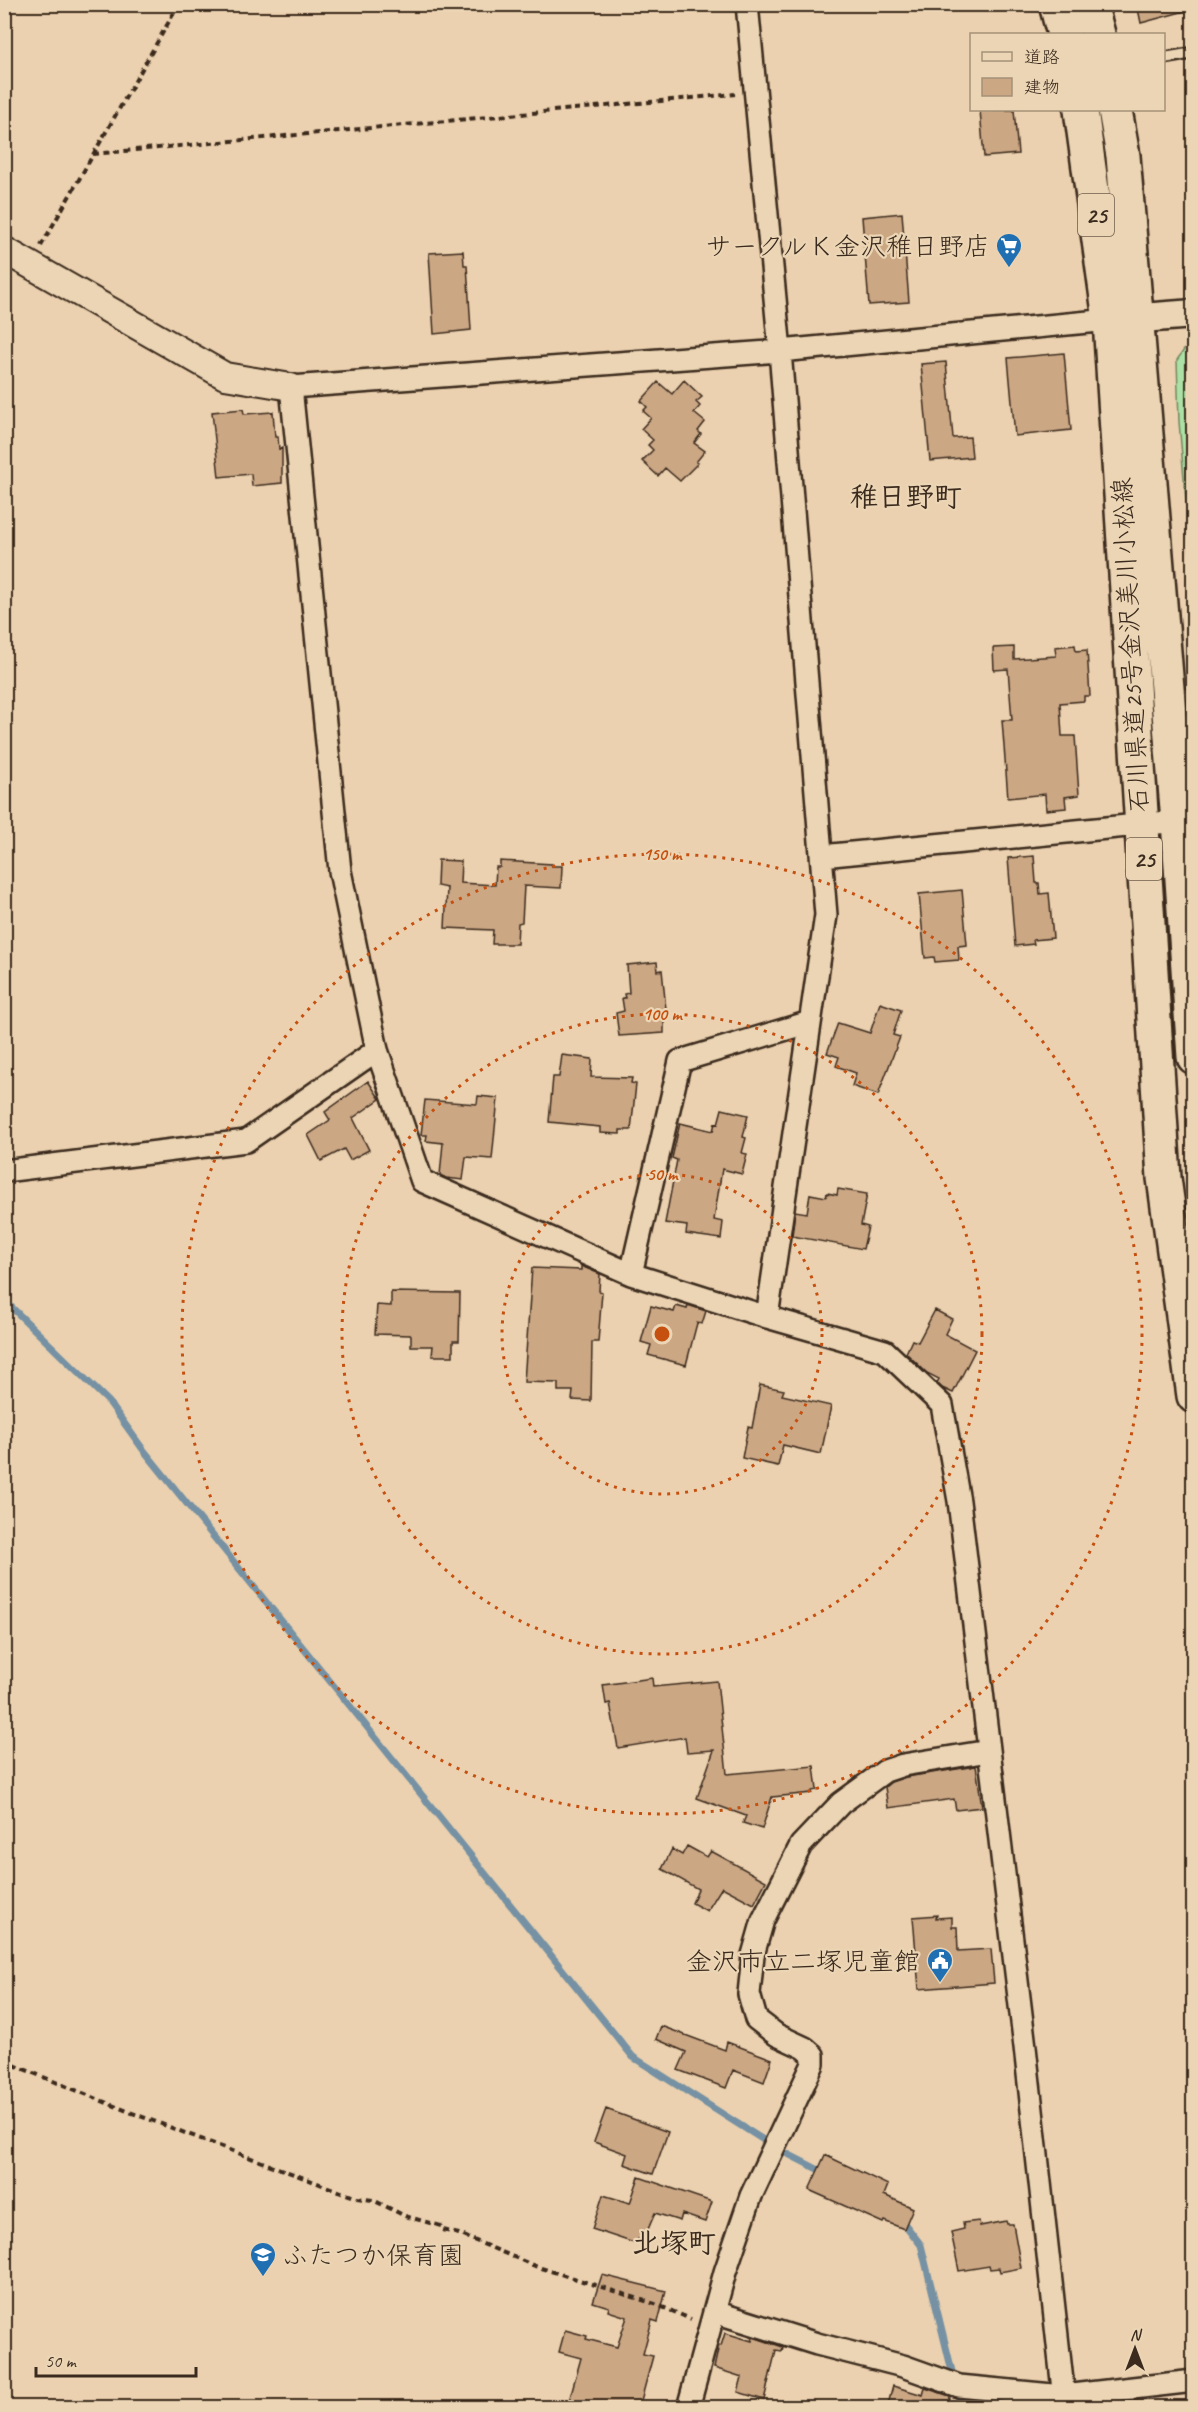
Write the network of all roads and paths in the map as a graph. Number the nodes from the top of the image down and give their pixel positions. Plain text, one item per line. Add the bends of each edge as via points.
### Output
1 (179, 4) edge
2 (747, 4) edge
3 (1056, 4) edge
4 (1090, 4) edge
5 (1064, 33) edge
6 (1098, 33) edge
7 (1194, 53) edge
8 (1165, 58) edge
9 (756, 93) junction
10 (1081, 111) edge
11 (1115, 111) edge
12 (93, 154) junction
13 (4, 250) edge
14 (30, 264) junction
15 (1194, 314) edge
16 (1123, 319) junction
17 (780, 351) junction
18 (291, 387) junction
19 (1186, 821) edge
20 (1140, 823) junction
21 (822, 856) junction
22 (810, 1022) junction
23 (376, 1050) junction
24 (1194, 1057) edge
25 (4, 1171) edge
26 (631, 1274) junction
27 (767, 1317) junction
28 (1194, 1395) edge
29 (989, 1751) junction
30 (4, 2061) edge
31 (713, 2320) junction
32 (1194, 2381) edge
33 (1064, 2402) edge
34 (688, 2408) edge

1 - 12 path
2 - 9 street
3 - 5 main road
4 - 6 main road
7 - 8 lane
9 - 12 path
9 - 17 street
10 - 16 main road, 石川県道25号金沢美川小松線 / 25
11 - 16 main road, 石川県道25号金沢美川小松線 / 25 via 1123,156
12 - 14 path
13 - 14 street
14 - 18 street via 225,376
15 - 16 main road
16 - 17 street
16 - 19 main road, 石川県道25号金沢美川小松線 / 25
16 - 20 main road, 石川県道25号金沢美川小松線 / 25
17 - 18 street
17 - 21 street
18 - 23 street via 340,871
19 - 20 street
19 - 24 main road, 石川県道25号金沢美川小松線 / 25
20 - 21 street
20 - 28 main road, 石川県道25号金沢美川小松線 / 25 via 1164,1178
21 - 22 street via 826,915
22 - 26 street via 680,1061
22 - 27 street
23 - 25 street via 246,1141
23 - 26 street via 422,1181
26 - 27 street
27 - 29 street via 885,1351 942,1405 959,1501
29 - 31 street via 885,1771 841,1803 801,1845 763,1920 753,1955 750,1994 756,2019 777,2035 805,2048 813,2055 813,2064 751,2196
29 - 33 street
30 - 31 path via 127,2112 441,2226 535,2266
31 - 33 street via 903,2366 959,2386
31 - 34 street
32 - 33 street

